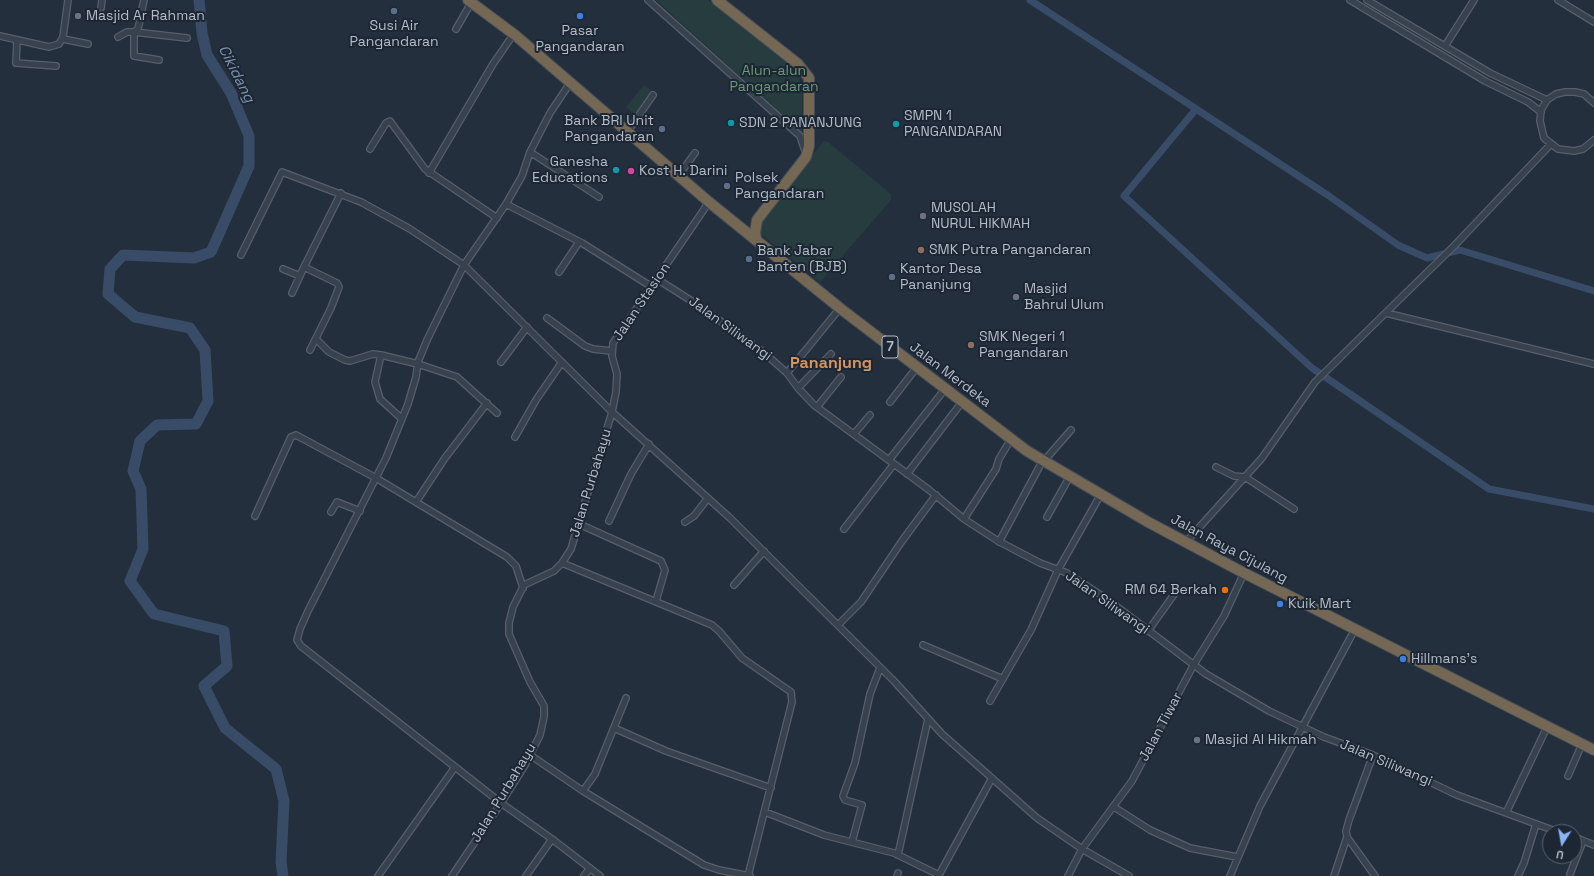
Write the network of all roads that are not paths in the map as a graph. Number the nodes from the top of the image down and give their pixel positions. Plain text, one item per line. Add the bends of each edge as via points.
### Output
1 (68, 0) edge
2 (102, 0) edge
3 (144, 0) edge
4 (648, 0) edge
5 (717, 0) edge
6 (1350, 0) edge
7 (1367, 0) edge
8 (1474, 0) edge
9 (1558, 0) edge
10 (470, 1) edge
11 (101, 8) dead end
12 (1594, 22) edge
13 (456, 28) dead end
14 (134, 32) junction
15 (513, 35) junction
16 (0, 36) edge
17 (118, 37) dead end
18 (187, 38) dead end
19 (63, 39) junction
20 (17, 40) junction
21 (88, 44) dead end
22 (1445, 46) junction
23 (159, 60) dead end
24 (56, 66) dead end
25 (570, 83) junction
26 (653, 95) dead end
27 (1548, 100) junction
28 (1593, 100) edge
29 (1541, 112) junction
30 (628, 131) junction
31 (1594, 140) edge
32 (1550, 144) junction
33 (370, 149) dead end
34 (530, 152) junction
35 (695, 153) dead end
36 (806, 157) junction
37 (429, 173) junction
38 (679, 175) junction
39 (341, 193) junction
40 (599, 197) dead end
41 (709, 202) junction
42 (506, 204) junction
43 (497, 218) junction
44 (757, 220) junction
45 (734, 222) junction
46 (756, 238) junction
47 (579, 242) junction
48 (241, 255) dead end
49 (464, 265) junction
50 (304, 267) junction
51 (283, 269) dead end
52 (559, 272) dead end
53 (300, 276) junction
54 (657, 279) junction
55 (652, 287) junction
56 (292, 293) dead end
57 (840, 308) junction
58 (1386, 313) junction
59 (547, 318) dead end
60 (527, 326) junction
61 (316, 339) junction
62 (310, 350) dead end
63 (611, 351) junction
64 (832, 354) dead end
65 (380, 357) junction
66 (501, 362) dead end
67 (562, 362) junction
68 (418, 364) junction
69 (1594, 364) edge
70 (917, 367) junction
71 (787, 373) junction
72 (841, 377) dead end
73 (798, 388) junction
74 (945, 389) junction
75 (890, 402) dead end
76 (962, 402) junction
77 (487, 403) junction
78 (817, 407) junction
79 (612, 412) junction
80 (497, 413) dead end
81 (870, 415) dead end
82 (402, 418) junction
83 (1072, 430) dead end
84 (854, 434) junction
85 (515, 437) dead end
86 (1011, 439) junction
87 (649, 444) junction
88 (1027, 451) joint
89 (889, 460) junction
90 (1043, 461) junction
91 (894, 464) junction
92 (1216, 467) dead end
93 (907, 474) junction
94 (1070, 476) junction
95 (1245, 477) junction
96 (376, 478) junction
97 (1101, 494) junction
98 (936, 495) junction
99 (708, 498) junction
100 (416, 502) junction
101 (1294, 510) dead end
102 (360, 511) junction
103 (331, 512) dead end
104 (255, 516) dead end
105 (1047, 517) dead end
106 (964, 519) junction
107 (609, 521) dead end
108 (685, 522) dead end
109 (579, 524) junction
110 (844, 529) dead end
111 (999, 542) junction
112 (1186, 542) junction
113 (764, 551) junction
114 (562, 563) junction
115 (1058, 570) junction
116 (1244, 573) junction
117 (734, 585) dead end
118 (522, 588) junction
119 (1175, 593) dead end
120 (656, 601) junction
121 (838, 625) junction
122 (1355, 629) junction
123 (1148, 631) junction
124 (923, 645) dead end
125 (1193, 666) junction
126 (880, 668) junction
127 (1003, 679) junction
128 (626, 698) dead end
129 (990, 701) dead end
130 (928, 719) junction
131 (1302, 726) junction
132 (1547, 727) junction
133 (614, 728) junction
134 (1582, 744) junction
135 (1594, 750) edge
136 (1373, 754) junction
137 (530, 755) junction
138 (455, 768) junction
139 (1568, 776) dead end
140 (992, 778) junction
141 (772, 788) junction
142 (583, 791) junction
143 (501, 803) junction
144 (1114, 808) junction
145 (765, 812) junction
146 (1506, 813) junction
147 (1536, 824) junction
148 (1542, 826) edge
149 (1347, 837) junction
150 (552, 839) junction
151 (1583, 841) joint
152 (852, 842) junction
153 (1594, 845) edge
154 (1082, 849) junction
155 (898, 855) junction
156 (1237, 857) junction
157 (590, 868) junction
158 (1570, 874) dead end
159 (939, 875) edge
160 (378, 876) edge
161 (452, 876) edge
162 (526, 876) edge
163 (584, 876) edge
164 (600, 876) edge
165 (749, 876) edge
166 (1068, 876) edge
167 (1129, 876) edge
168 (1230, 876) edge
169 (1334, 876) edge
170 (1376, 876) edge
171 (1518, 876) edge

1 - 19 street
2 - 11 street
3 - 14 street via 138,29
4 - 36 street via 800,136 804,142
5 - 36 highway via 798,64 809,78 809,146
6 - 29 street via 1485,81 1528,102
7 - 22 street
8 - 22 street
9 - 12 street
10 - 13 street
10 - 15 highway, Jalan Merdeka / 7
14 - 17 street via 130,31
14 - 18 street
14 - 23 street via 134,56
15 - 25 highway, Jalan Merdeka / 7
15 - 37 street
16 - 20 street
19 - 20 street via 59,44 49,47
19 - 21 street
20 - 24 street via 16,63
22 - 27 street via 1490,73
25 - 30 highway, Jalan Merdeka / 7
25 - 34 street via 550,113
26 - 30 street
27 - 28 street via 1565,92 1579,93
27 - 29 street
29 - 32 street via 1541,130
30 - 38 highway, Jalan Merdeka / 7
31 - 32 street via 1574,152 1558,149
32 - 58 street via 1454,246
33 - 37 street via 386,123 390,121
34 - 40 street
34 - 42 street via 522,176
35 - 38 street
36 - 44 highway
37 - 43 street
38 - 41 highway, Jalan Merdeka / 7
39 - 48 street via 281,173
39 - 49 street via 410,229
39 - 50 street
41 - 45 highway, Jalan Merdeka / 7
41 - 54 street, Jalan Stasion
42 - 43 street
42 - 47 street
43 - 49 street
44 - 45 highway
44 - 46 highway
45 - 46 highway, Jalan Merdeka / 7
46 - 57 highway, Jalan Merdeka / 7
47 - 52 street
47 - 55 street
49 - 60 street
49 - 68 street
50 - 53 street
50 - 61 street via 339,285 339,291
51 - 53 street
53 - 56 street
54 - 55 street, Jalan Stasion
54 - 71 street, Jalan Siliwangi via 756,346
55 - 63 street, Jalan Stasion via 613,343
57 - 70 highway, Jalan Merdeka / 7
57 - 71 street
58 - 69 street
58 - 95 street via 1315,382 1262,458
59 - 63 street via 585,346
60 - 66 street
60 - 67 street
61 - 62 street
61 - 65 street via 329,352 345,360 350,361 373,354
63 - 79 street, Jalan Stasion via 618,382
64 - 73 street
65 - 68 street
65 - 82 street via 375,382 380,399
67 - 79 street
67 - 85 street
68 - 77 street via 457,377
68 - 82 street via 413,389
70 - 74 highway, Jalan Merdeka / 7
70 - 75 street
71 - 73 street, Jalan Siliwangi
72 - 78 street
73 - 78 street, Jalan Siliwangi
74 - 76 highway, Jalan Merdeka / 7
74 - 89 street
76 - 86 highway, Jalan Merdeka / 7
76 - 93 street
77 - 80 street
77 - 100 street via 445,458
78 - 84 street, Jalan Siliwangi
79 - 87 street
79 - 109 street, Jalan Purbahayu
81 - 84 street
82 - 96 street
83 - 90 street
84 - 89 street, Jalan Siliwangi
86 - 88 highway, Jalan Merdeka / 7
86 - 106 street via 996,469
87 - 99 street
87 - 107 street via 631,474
88 - 90 highway, Jalan Raya Cijulang / 7
89 - 91 street, Jalan Siliwangi
90 - 94 highway, Jalan Raya Cijulang / 7
90 - 111 street
91 - 93 street, Jalan Siliwangi
91 - 110 street
92 - 95 street via 1234,476
93 - 98 street, Jalan Siliwangi
94 - 97 highway, Jalan Raya Cijulang / 7
94 - 105 street
95 - 101 street
95 - 112 street
96 - 100 street
96 - 102 street
96 - 104 street via 294,435
97 - 112 highway, Jalan Raya Cijulang / 7
97 - 115 street
98 - 106 street, Jalan Siliwangi
98 - 121 street via 861,602
99 - 108 street via 694,516
99 - 113 street
100 - 118 street via 511,559 516,566
102 - 103 street via 337,502
102 - 138 street via 308,612 297,640
106 - 111 street, Jalan Siliwangi
109 - 114 street, Jalan Purbahayu via 571,549
109 - 120 street via 661,561 665,570
111 - 115 street, Jalan Siliwangi
112 - 116 highway, Jalan Raya Cijulang / 7
113 - 117 street
113 - 121 street
114 - 118 street, Jalan Purbahayu via 554,571 529,581
114 - 120 street
115 - 123 street, Jalan Siliwangi via 1104,597
115 - 127 street via 1038,616
116 - 122 highway, Jalan Raya Cijulang / 7
116 - 125 street, Jalan Tiwar via 1224,616
118 - 137 street, Jalan Purbahayu via 512,612 509,634 530,682 544,706 540,735
119 - 123 street
120 - 141 street via 716,628 742,658 791,692 792,702
121 - 126 street
122 - 131 street
122 - 132 highway, Jalan Raya Cijulang / 7
123 - 125 street, Jalan Siliwangi
124 - 127 street
125 - 131 street, Jalan Siliwangi via 1269,711
125 - 144 street, Jalan Tiwar via 1132,781
126 - 130 street
126 - 152 street via 870,694 855,763 843,796 846,800 862,805
127 - 129 street
128 - 133 street
130 - 140 street
130 - 155 street
131 - 136 street, Jalan Siliwangi
131 - 156 street via 1260,806
132 - 134 highway, Jalan Raya Cijulang / 7
132 - 146 street
133 - 141 street via 666,751
133 - 142 street via 595,774
134 - 135 highway, Jalan Raya Cijulang / 7
134 - 139 street
136 - 146 street, Jalan Siliwangi via 1457,795
136 - 149 street via 1349,820
137 - 142 street
137 - 143 street, Jalan Purbahayu
138 - 143 street
138 - 160 street
140 - 154 street via 1037,818
140 - 159 street
141 - 145 street
142 - 165 street via 704,865
143 - 150 street
143 - 161 street, Jalan Purbahayu
144 - 154 street, Jalan Tiwar
144 - 156 street via 1146,828 1190,848
145 - 152 street via 821,834
145 - 165 street
146 - 147 street, Jalan Siliwangi
147 - 148 street, Jalan Siliwangi
147 - 171 street
149 - 169 street
149 - 170 street
150 - 157 street
150 - 162 street
151 - 153 street
151 - 158 street
152 - 155 street
154 - 166 street, Jalan Tiwar
154 - 167 street
155 - 159 street
156 - 168 street
157 - 163 street
157 - 164 street

